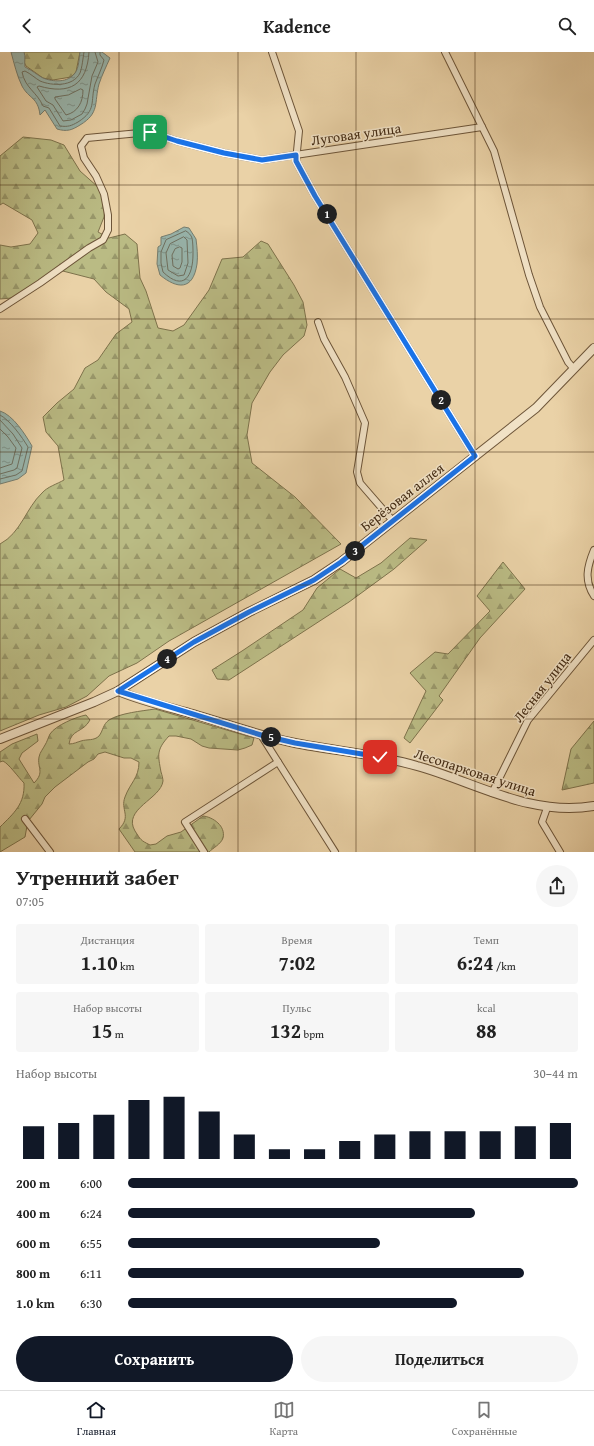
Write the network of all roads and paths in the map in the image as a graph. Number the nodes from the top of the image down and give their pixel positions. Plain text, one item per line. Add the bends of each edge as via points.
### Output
1 (272, 52) edge
2 (446, 52) edge
3 (482, 127) junction
4 (296, 155) junction
5 (0, 309) edge
6 (318, 322) dead end
7 (594, 348) edge
8 (574, 368) junction
9 (475, 456) junction
10 (392, 521) junction
11 (594, 550) edge
12 (594, 596) edge
13 (594, 640) edge
14 (118, 691) junction
15 (261, 735) junction
16 (0, 739) edge
17 (278, 762) junction
18 (492, 793) junction
19 (594, 806) edge
20 (548, 808) junction
21 (24, 819) dead end
22 (50, 852) edge
23 (204, 852) edge
24 (335, 852) edge
25 (560, 852) edge

1 - 4 street via 299,131
2 - 3 street
3 - 4 street, Луговая улица
3 - 8 street via 494,151 540,306 568,362
4 - 5 street, Луговая улица via 262,160 224,153 150,132 87,138 81,146 84,158 104,194 108,215 108,230 103,240
4 - 9 street via 296,161 315,196
6 - 10 street via 365,423 357,472 360,483
7 - 8 street, Берёзовая аллея
8 - 9 street, Берёзовая аллея via 536,408
9 - 10 street, Берёзовая аллея
10 - 14 street, Берёзовая аллея via 314,580 194,642
11 - 12 street via 588,566 588,581
13 - 18 street, Лесная улица via 528,720
14 - 15 street, Лесопарковая улица
14 - 16 street, Берёзовая аллея
15 - 17 street
15 - 18 street, Лесопарковая улица via 417,766
17 - 23 street via 185,822
17 - 24 street
18 - 20 street, Лесопарковая улица
19 - 20 street, Лесопарковая улица
20 - 25 street via 542,822
21 - 22 street

